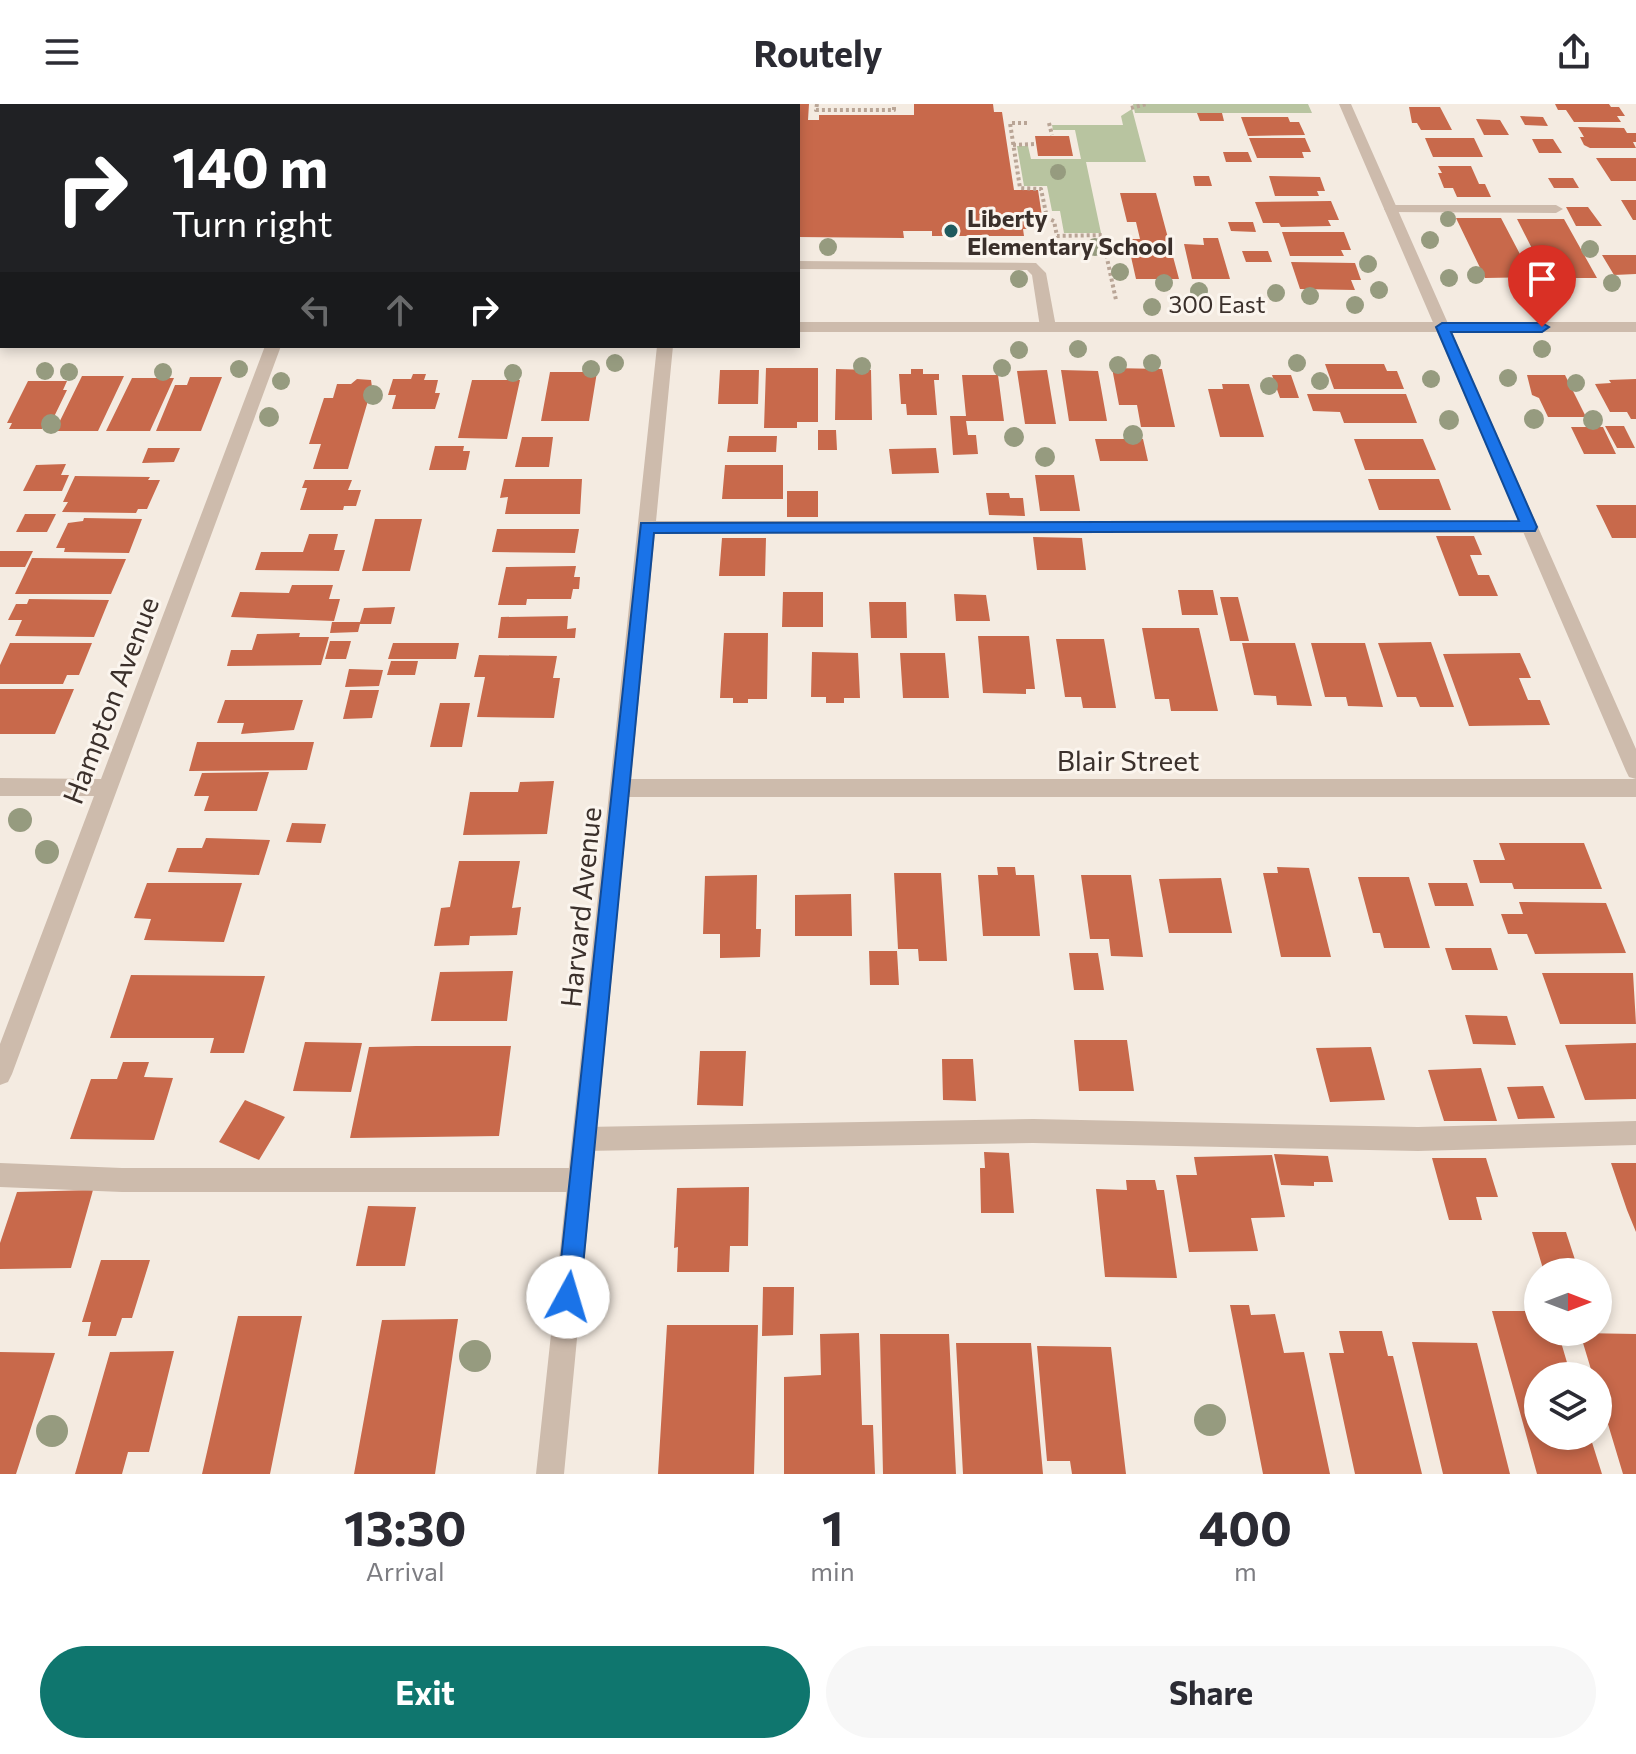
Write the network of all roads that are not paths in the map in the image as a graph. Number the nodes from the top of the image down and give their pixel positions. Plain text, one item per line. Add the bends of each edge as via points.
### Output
1 (1345, 104) edge
2 (1391, 209) junction
3 (1556, 209) dead end
4 (800, 265) edge
5 (800, 327) edge
6 (1048, 327) junction
7 (1442, 327) junction
8 (1636, 327) edge
9 (272, 348) edge
10 (665, 348) edge
11 (647, 527) junction
12 (1530, 527) junction
13 (1636, 771) edge
14 (0, 787) edge
15 (107, 788) junction
16 (620, 788) junction
17 (1636, 788) edge
18 (0, 1074) edge
19 (1636, 1133) edge
20 (585, 1139) junction
21 (0, 1175) edge
22 (580, 1180) junction
23 (550, 1474) edge

1 - 2 street
2 - 3 street
2 - 7 street
4 - 6 street via 1031,266 1039,273
5 - 6 street, 300 East
6 - 7 street, 300 East
7 - 8 street, 300 East
7 - 12 street
9 - 15 street, Hampton Avenue
10 - 11 street, Harvard Avenue
11 - 12 street
11 - 16 street, Harvard Avenue
12 - 13 street
14 - 15 street
15 - 18 street, Hampton Avenue
16 - 17 street, Blair Street
16 - 20 street, Harvard Avenue
19 - 20 street via 1418,1139 1033,1131
20 - 22 street, Harvard Avenue
21 - 22 street
22 - 23 street, Harvard Avenue

